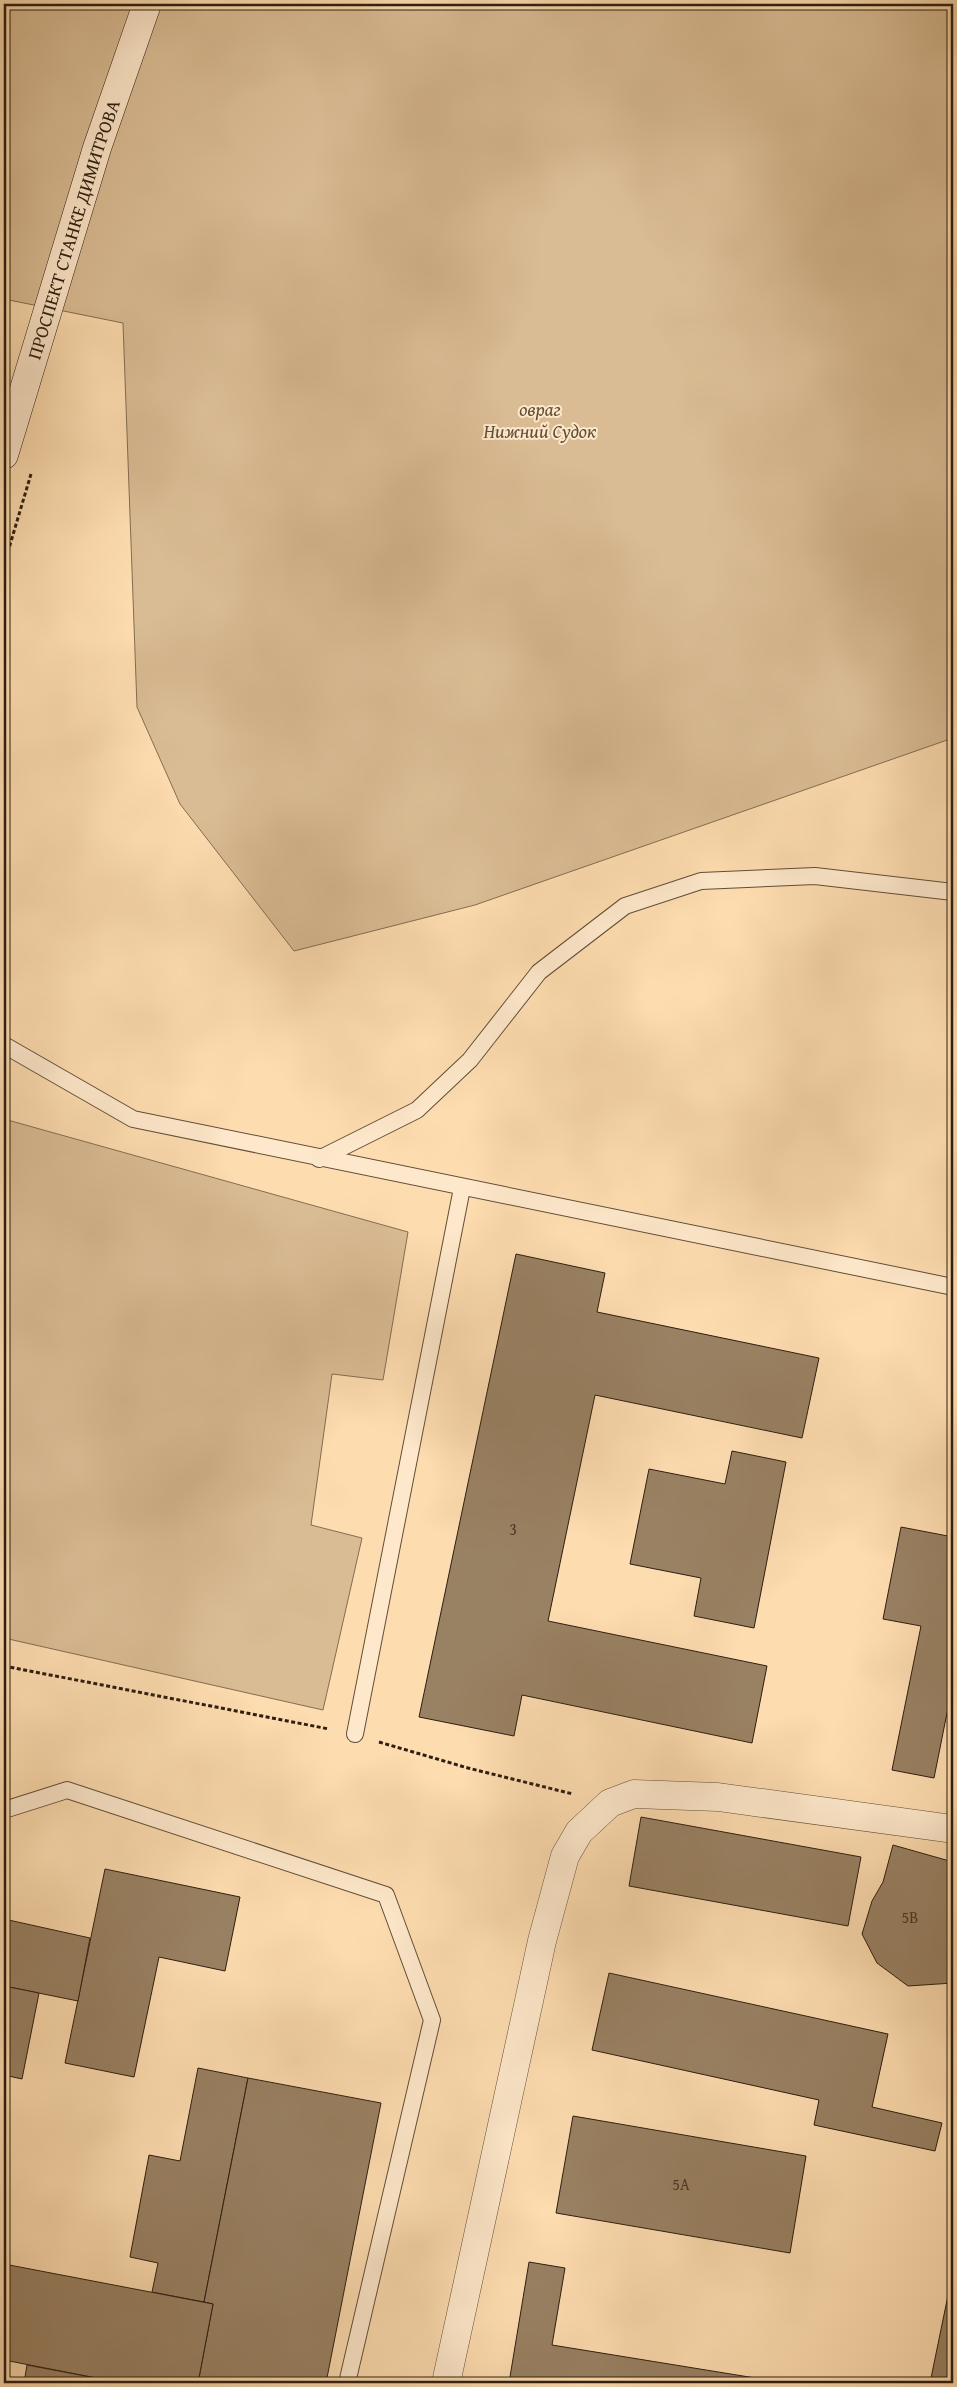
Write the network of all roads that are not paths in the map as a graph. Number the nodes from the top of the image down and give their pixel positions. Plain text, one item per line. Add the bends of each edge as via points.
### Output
1 (147, 4) edge
2 (4, 455) edge
3 (953, 892) edge
4 (4, 1045) edge
5 (319, 1158) junction
6 (462, 1188) junction
7 (953, 1287) edge
8 (355, 1734) road end
9 (4, 1810) edge
10 (953, 1829) edge
11 (347, 2383) edge
12 (446, 2383) edge

1 - 2 street, ПРОСПЕКТ СТАНКЕ ДИМИТРОВА via 97,148
3 - 5 lane via 815,876 701,881 625,906 539,972 470,1060 417,1110
4 - 5 lane via 133,1119
5 - 6 lane
6 - 7 lane
6 - 8 lane
9 - 11 lane via 67,1790 386,1895 432,2020
10 - 12 street via 718,1797 634,1794 610,1803 579,1832 565,1856 542,1942

